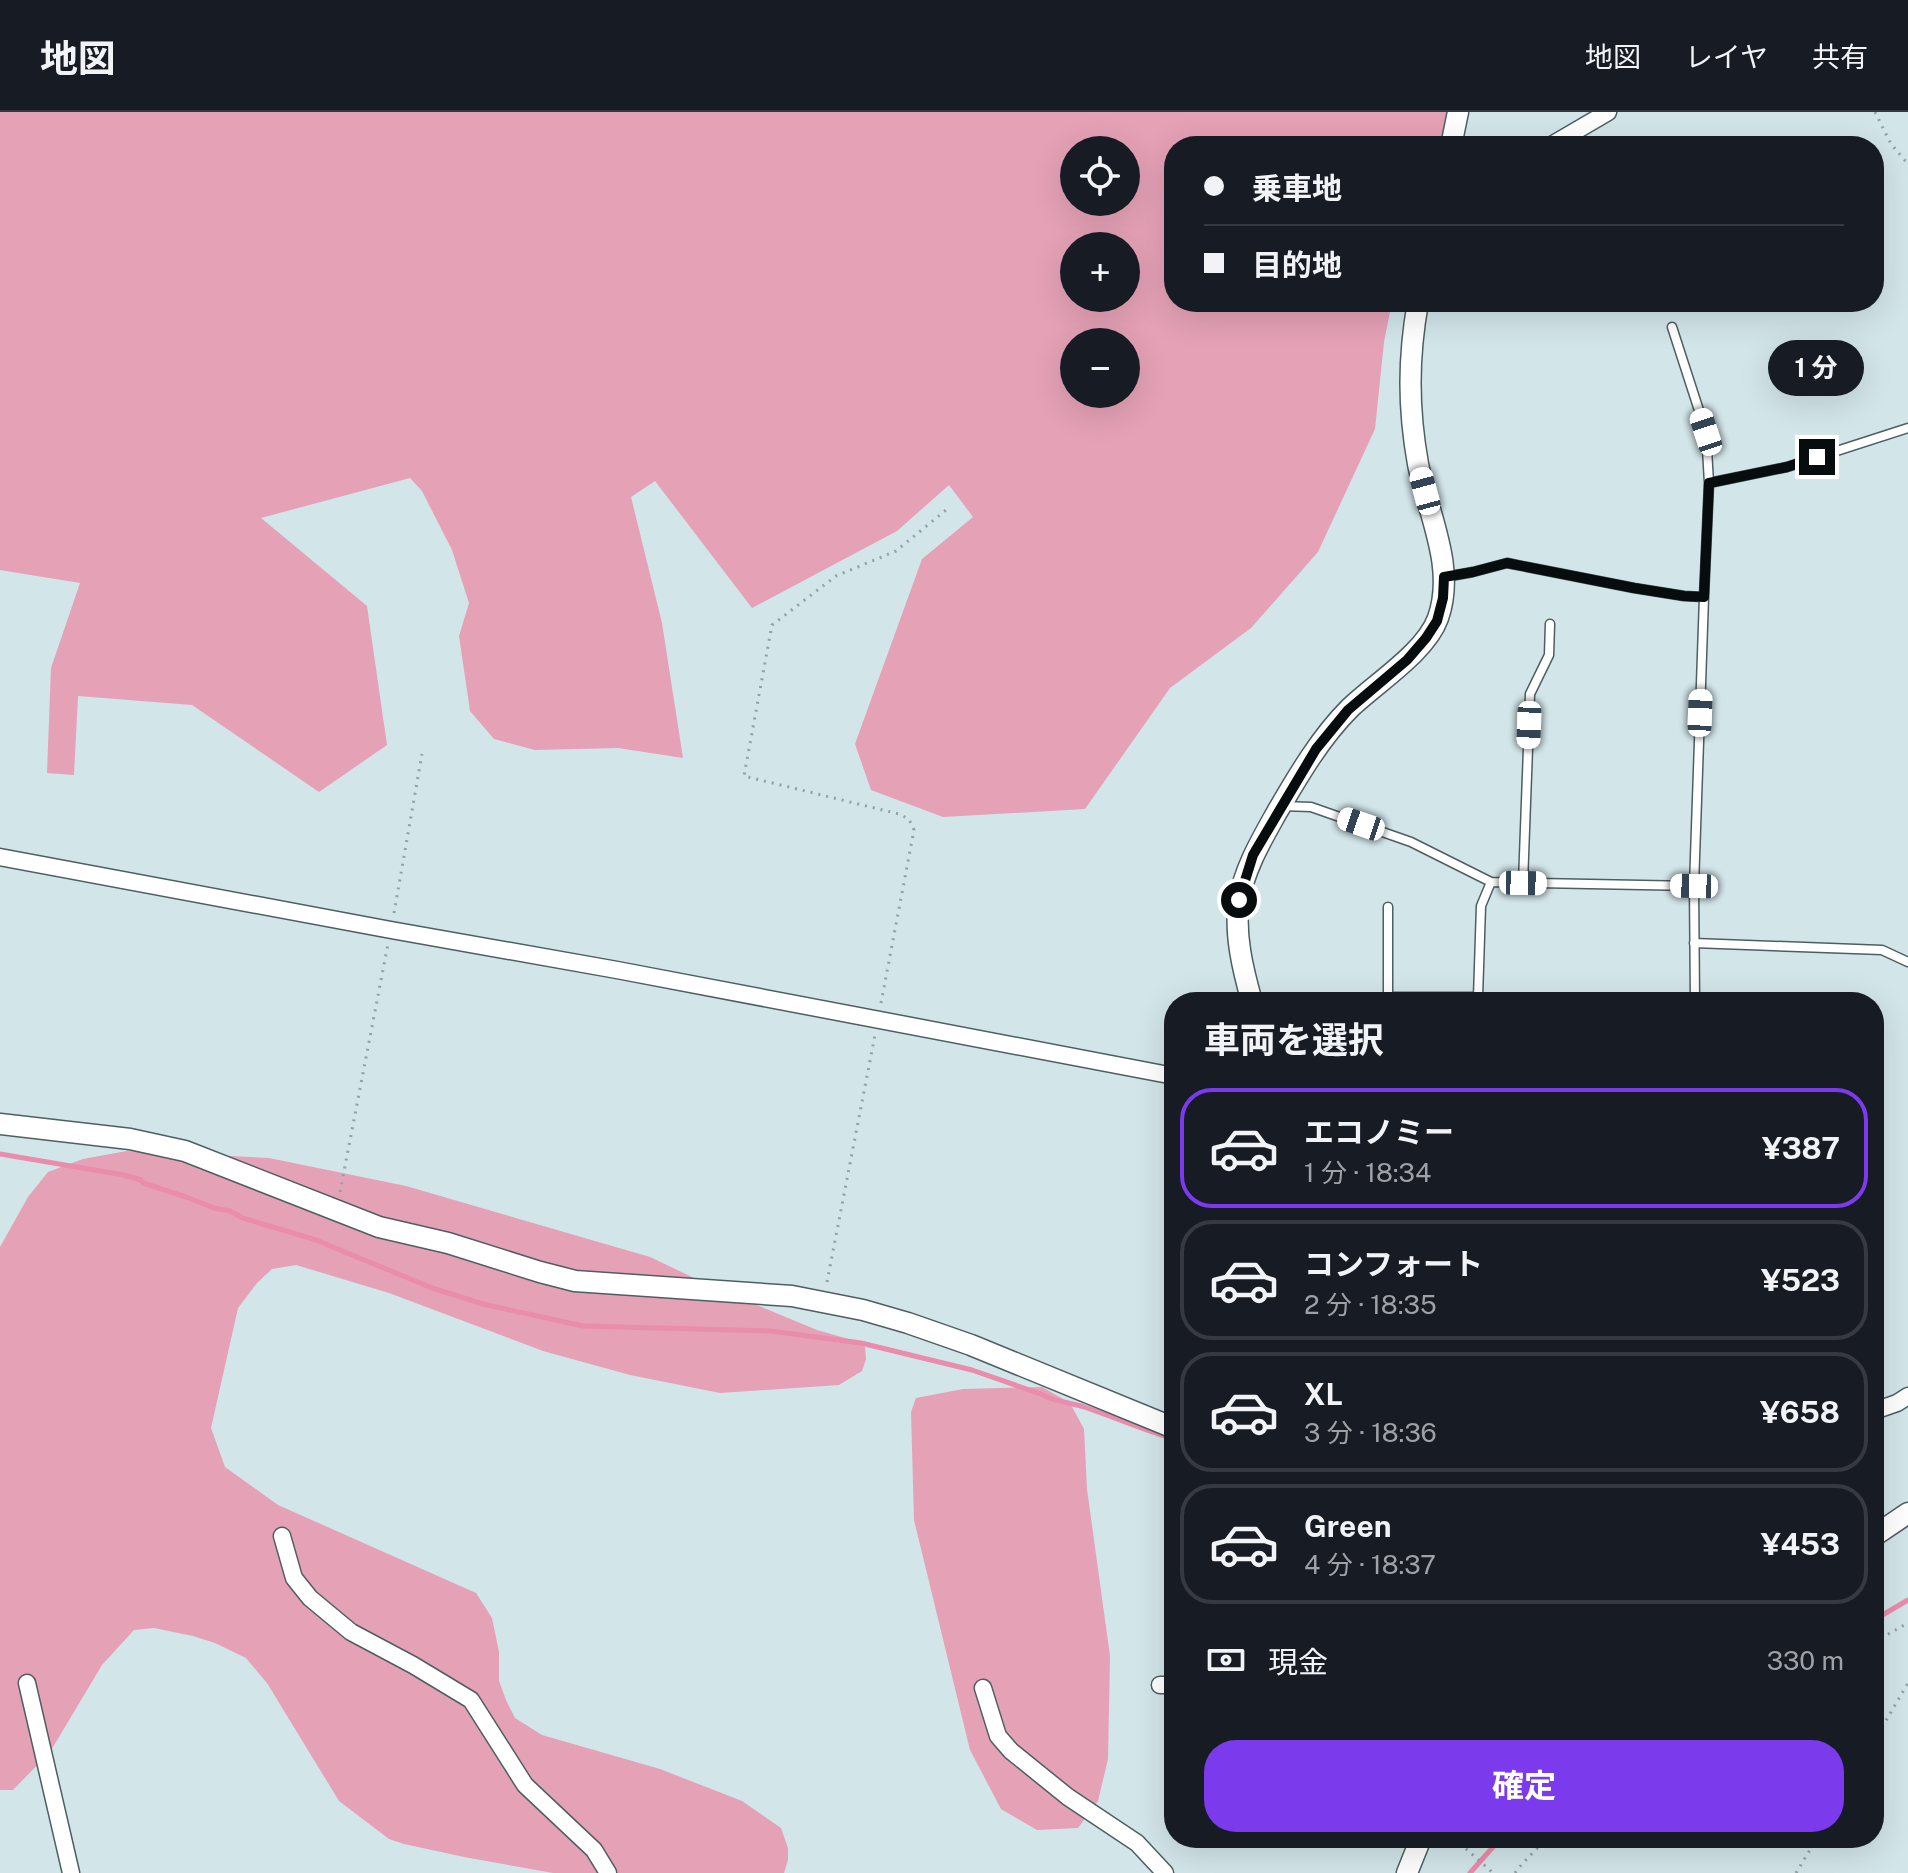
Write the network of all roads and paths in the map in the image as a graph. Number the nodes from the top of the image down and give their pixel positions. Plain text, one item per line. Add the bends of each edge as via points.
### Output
1 (1458, 112) edge
2 (1608, 112) edge
3 (1875, 112) edge
4 (1453, 136) edge
5 (1567, 136) edge
6 (1908, 164) edge
7 (1417, 312) edge
8 (1672, 327) dead end
9 (1908, 428) edge
10 (1709, 483) junction
11 (946, 510) dead end
12 (1444, 577) junction
13 (1704, 597) junction
14 (1550, 624) dead end
15 (422, 754) dead end
16 (1281, 806) junction
17 (0, 857) edge
18 (1491, 882) junction
19 (1523, 883) junction
20 (1694, 886) junction
21 (1388, 907) dead end
22 (391, 930) junction
23 (1694, 943) junction
24 (1908, 962) edge
25 (1250, 992) edge
26 (1388, 992) edge
27 (1478, 992) edge
28 (1695, 992) edge
29 (878, 1020) junction
30 (1164, 1074) edge
31 (0, 1124) edge
32 (336, 1212) junction
33 (823, 1302) junction
34 (1908, 1396) edge
35 (1884, 1408) edge
36 (1164, 1424) edge
37 (1908, 1513) edge
38 (1884, 1529) edge
39 (282, 1536) dead end
40 (1908, 1623) edge
41 (1884, 1636) edge
42 (27, 1683) dead end
43 (1908, 1683) edge
44 (983, 1688) dead end
45 (1884, 1724) edge
46 (1417, 1848) edge
47 (1465, 1848) edge
48 (1537, 1848) edge
49 (1811, 1848) edge
50 (71, 1873) edge
51 (608, 1873) edge
52 (1165, 1873) edge
53 (1407, 1873) edge
54 (1493, 1873) edge
55 (1515, 1873) edge
56 (1796, 1873) edge

1 - 4 street
2 - 5 street
3 - 6 path
7 - 12 street via 1409,395 1418,465
8 - 10 lane via 1706,432
9 - 10 lane via 1787,467
10 - 13 lane
11 - 29 path via 896,551 836,576 772,625 744,776 899,814 911,822 914,830
12 - 13 lane via 1507,563
12 - 16 street via 1437,621 1426,638 1348,710
13 - 20 lane
14 - 19 lane via 1549,655 1530,694
15 - 22 path
16 - 18 lane via 1311,807 1411,842
16 - 25 street via 1253,855 1239,900 1239,944
17 - 22 street
18 - 19 lane
18 - 27 lane via 1481,906
19 - 20 lane
20 - 23 lane
21 - 26 lane
22 - 29 street
22 - 32 path
23 - 24 lane via 1882,950
23 - 28 lane
29 - 30 street
29 - 33 path
31 - 32 street via 185,1151
32 - 33 street via 575,1281
33 - 36 street via 971,1345
34 - 35 street
37 - 38 street
39 - 51 street via 294,1578 310,1598 351,1632 471,1700 525,1785 594,1850
40 - 41 path
42 - 50 street
43 - 45 path
44 - 52 street via 998,1736 1011,1751 1137,1843
46 - 53 street
47 - 54 path
48 - 55 path
49 - 56 path

